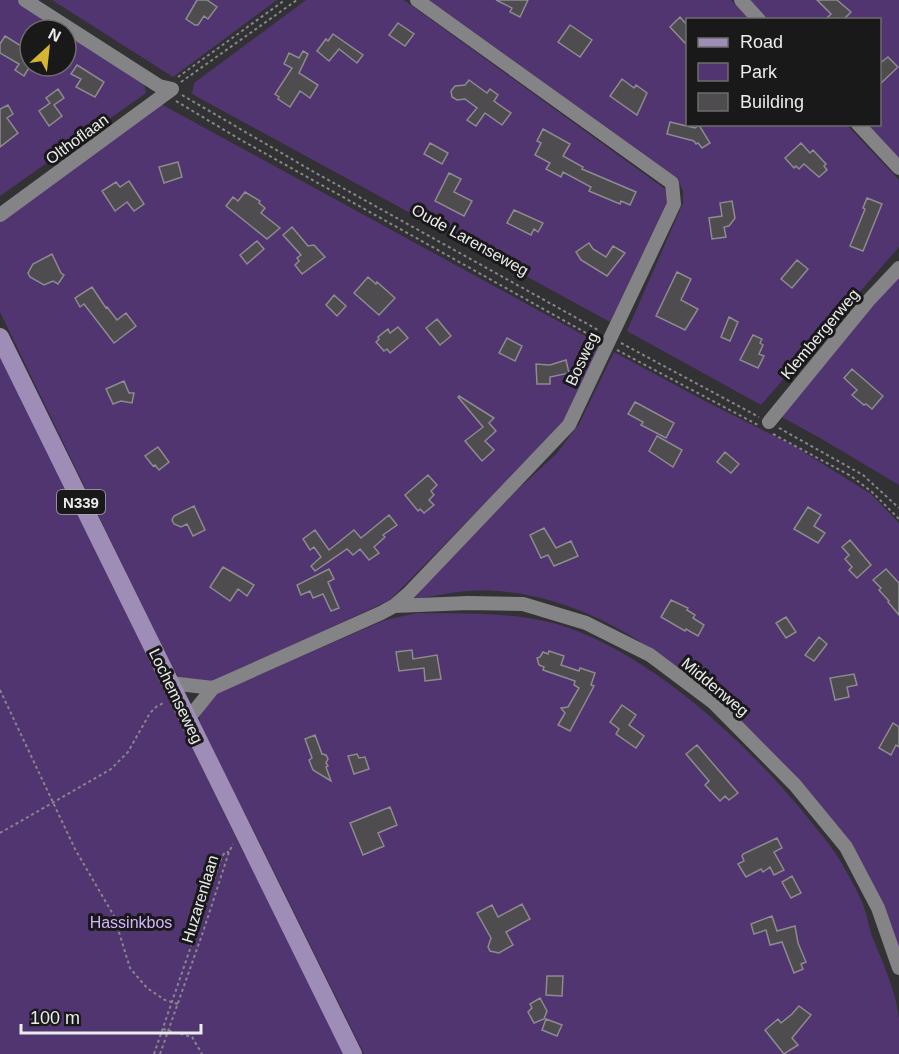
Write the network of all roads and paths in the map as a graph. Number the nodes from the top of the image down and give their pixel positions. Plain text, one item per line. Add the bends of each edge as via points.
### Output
1 (25, 0) edge
2 (285, 0) edge
3 (297, 0) edge
4 (417, 0) edge
5 (741, 0) edge
6 (757, 18) edge
7 (169, 92) junction
8 (860, 126) edge
9 (899, 168) edge
10 (0, 215) edge
11 (899, 268) edge
12 (0, 337) edge
13 (609, 341) junction
14 (769, 422) junction
15 (899, 508) edge
16 (899, 519) edge
17 (394, 606) junction
18 (170, 683) junction
19 (213, 688) junction
20 (0, 690) edge
21 (178, 700) junction
22 (188, 719) junction
23 (53, 801) junction
24 (0, 833) edge
25 (899, 968) edge
26 (173, 1003) junction
27 (178, 1004) junction
28 (163, 1029) junction
29 (168, 1031) junction
30 (154, 1054) edge
31 (160, 1054) edge
32 (202, 1054) edge
33 (353, 1054) edge

1 - 7 street
2 - 7 path via 173,81
3 - 7 path
4 - 13 street, Bosweg via 672,183 674,204
5 - 6 street
7 - 10 street, Olthoflaan
7 - 13 path, Oude Larenseweg
7 - 13 path, Oude Larenseweg via 240,140
8 - 9 street
11 - 14 street, Klembergerweg
12 - 18 main road, Lochemseweg / N339
13 - 14 path, Oude Larenseweg
13 - 16 path, Oude Larenseweg via 851,476
13 - 17 street, Bosweg via 569,425
14 - 15 path, Oude Larenseweg via 862,475
17 - 19 street, Bosweg
17 - 25 street, Middenweg via 523,604 586,622 650,655 714,703 795,785 846,847 878,908
18 - 19 street
18 - 21 main road, Lochemseweg / N339
19 - 22 street, Bosweg
20 - 23 path
21 - 22 main road, Lochemseweg / N339
21 - 23 path via 156,706 128,752 111,769
22 - 33 main road, Lochemseweg / N339
23 - 24 path
23 - 26 path via 75,849 114,916 134,974 155,994
26 - 27 path
26 - 27 path, Huzarenlaan via 221,859 229,852
26 - 28 path, Huzarenlaan
27 - 29 path, Huzarenlaan
28 - 29 path
28 - 30 path, Huzarenlaan
29 - 31 path, Huzarenlaan
29 - 32 path via 192,1036

